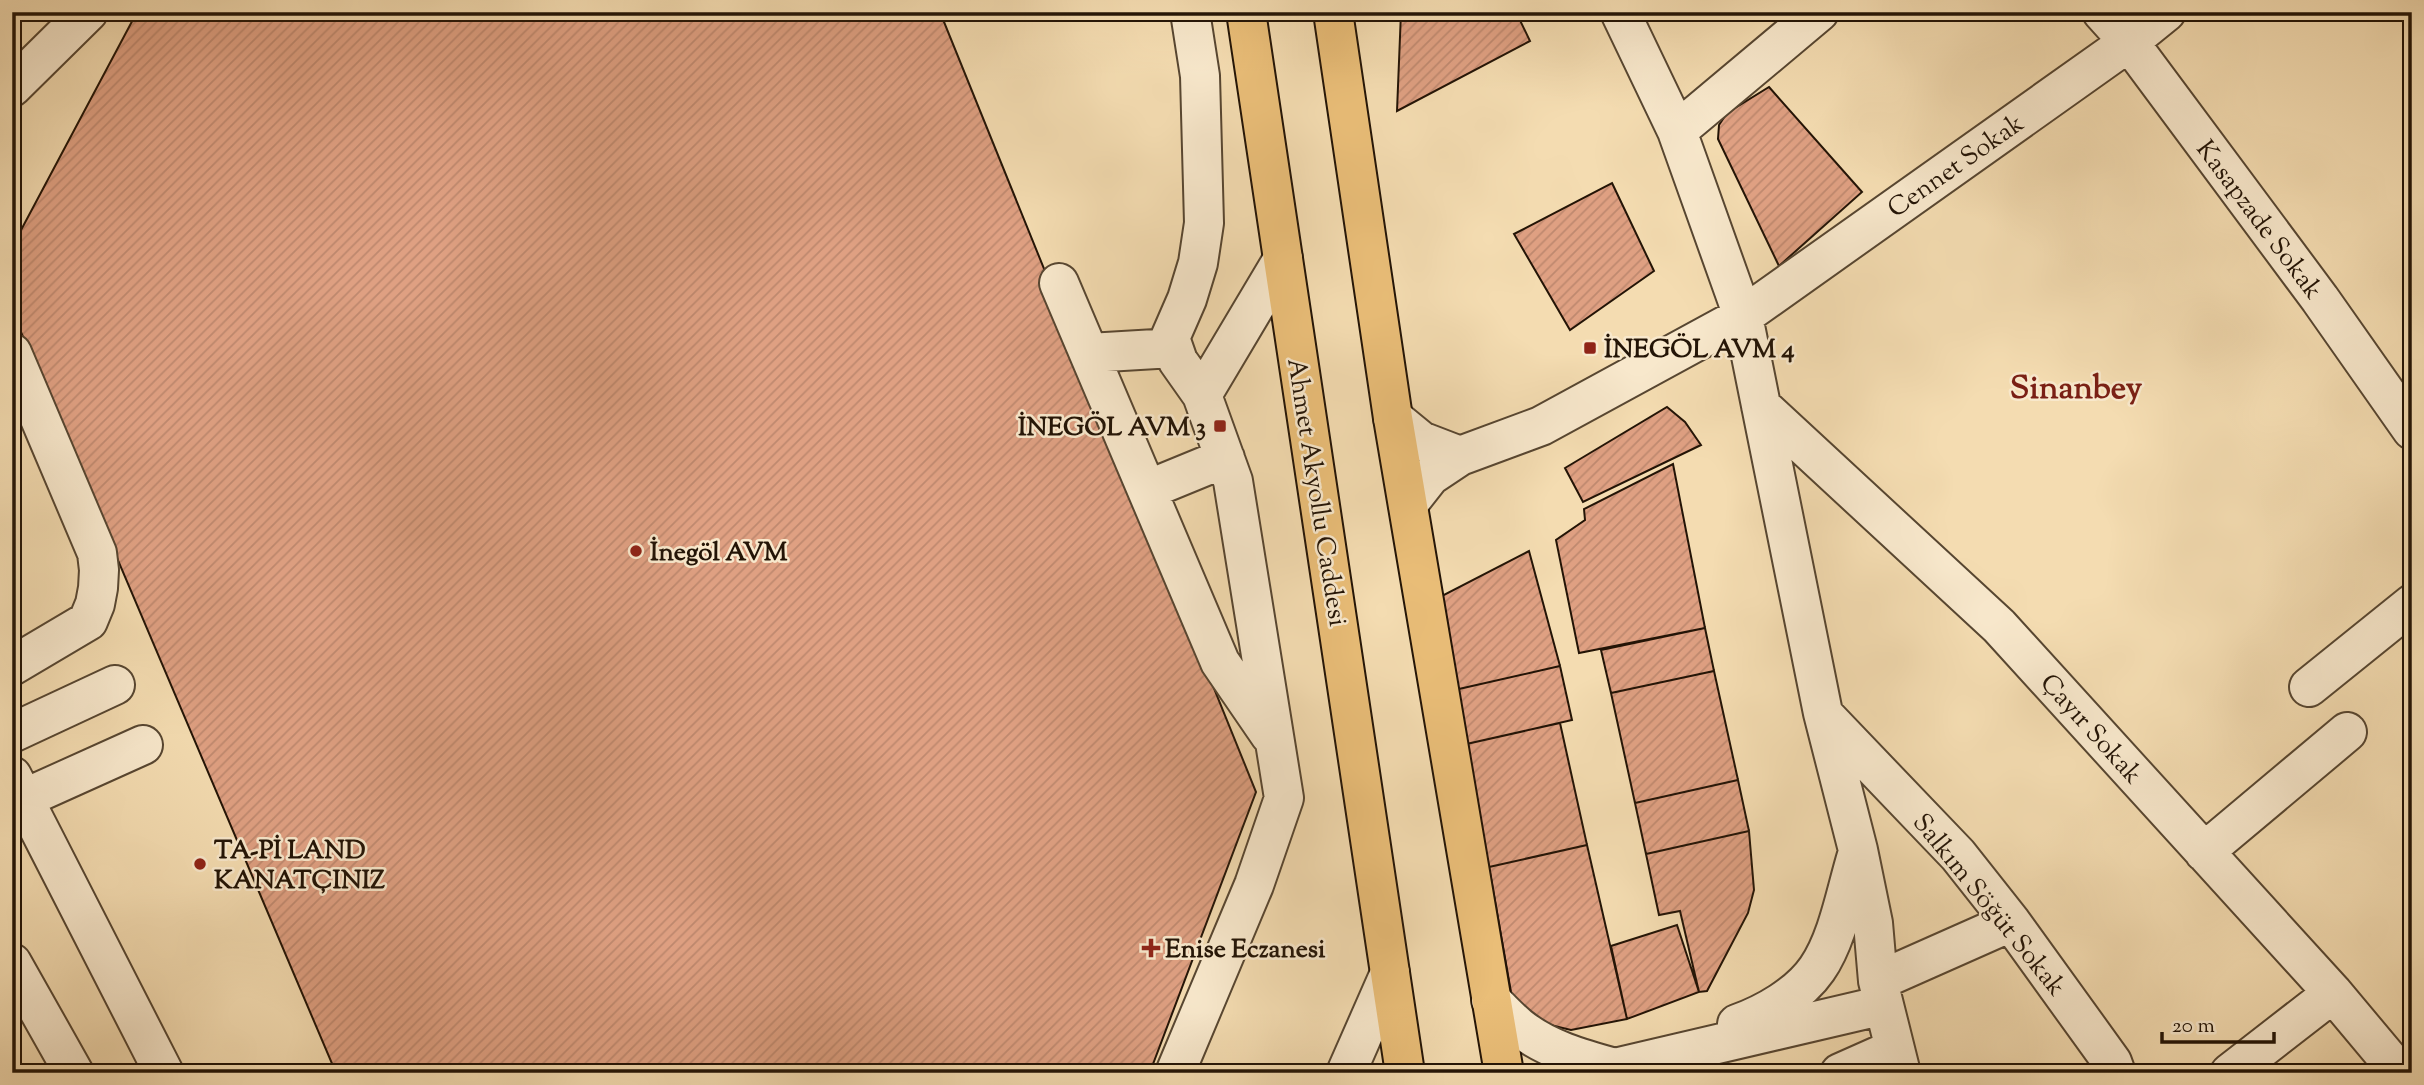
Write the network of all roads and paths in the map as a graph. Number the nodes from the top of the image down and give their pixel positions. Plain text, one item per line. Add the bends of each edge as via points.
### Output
1 (88, 12) edge
2 (1190, 12) edge
3 (1246, 12) edge
4 (1333, 12) edge
5 (1620, 12) edge
6 (1819, 12) edge
7 (2102, 12) edge
8 (2166, 12) edge
9 (2129, 42) junction
10 (12, 86) edge
11 (1677, 131) junction
12 (1283, 258) junction
13 (1059, 283) dead end
14 (1743, 316) junction
15 (1173, 348) junction
16 (12, 353) edge
17 (1089, 353) junction
18 (1202, 394) junction
19 (1761, 406) junction
20 (1393, 418) junction
21 (2412, 430) edge
22 (1460, 456) junction
23 (1225, 458) junction
24 (1147, 490) junction
25 (1408, 504) junction
26 (2412, 604) edge
27 (12, 666) edge
28 (115, 685) dead end
29 (2309, 687) dead end
30 (1822, 713) junction
31 (2347, 732) dead end
32 (12, 733) edge
33 (143, 745) dead end
34 (1277, 745) junction
35 (16, 793) edge
36 (1858, 850) junction
37 (2204, 852) junction
38 (2011, 922) junction
39 (12, 963) edge
40 (1390, 972) junction
41 (1881, 993) junction
42 (2333, 993) junction
43 (1491, 1000) junction
44 (1898, 1061) edge
45 (1608, 1071) edge
46 (74, 1073) edge
47 (164, 1073) edge
48 (1175, 1073) edge
49 (1346, 1073) edge
50 (1405, 1073) edge
51 (1504, 1073) edge
52 (1840, 1073) edge
53 (2116, 1073) edge
54 (2230, 1073) edge
55 (2400, 1073) edge

1 - 10 street
2 - 15 street via 1200,76 1204,223 1187,299 1170,338
3 - 12 main road, Ahmet Akyollu Caddesi
4 - 20 main road
5 - 11 street
6 - 11 street
7 - 9 street, Kasapzade Sokak
8 - 9 street, Cennet Sokak
9 - 14 street, Cennet Sokak
9 - 21 street, Kasapzade Sokak
11 - 14 street
12 - 18 street
12 - 40 main road, Ahmet Akyollu Caddesi
13 - 17 street
14 - 19 street
14 - 22 street, Cennet Sokak via 1541,426
15 - 17 street
15 - 18 street
16 - 27 street via 97,553 99,570 88,621
17 - 24 street
18 - 23 street
19 - 30 street
19 - 37 street, Çayır Sokak via 1999,626
20 - 22 street via 1421,441
20 - 25 main road
22 - 25 street, Cennet Sokak via 1430,476
23 - 24 street
23 - 34 street via 1233,481
24 - 34 street via 1220,662
25 - 43 main road
26 - 29 street
28 - 32 street
30 - 36 street
30 - 38 street, Salkım Söğüt Sokak via 1958,855
31 - 37 street
33 - 35 street
34 - 48 street via 1284,798 1254,885
35 - 47 street
36 - 41 street
36 - 45 street via 1833,934 1817,970 1788,998 1746,1021
37 - 42 street, Çayır Sokak
38 - 41 street
38 - 53 street, Salkım Söğüt Sokak
39 - 46 street
40 - 49 street
40 - 50 main road, Ahmet Akyollu Caddesi
41 - 44 street
41 - 45 street
42 - 54 street
42 - 55 street, Çayır Sokak
43 - 45 street via 1520,1028
43 - 51 main road
44 - 52 street

